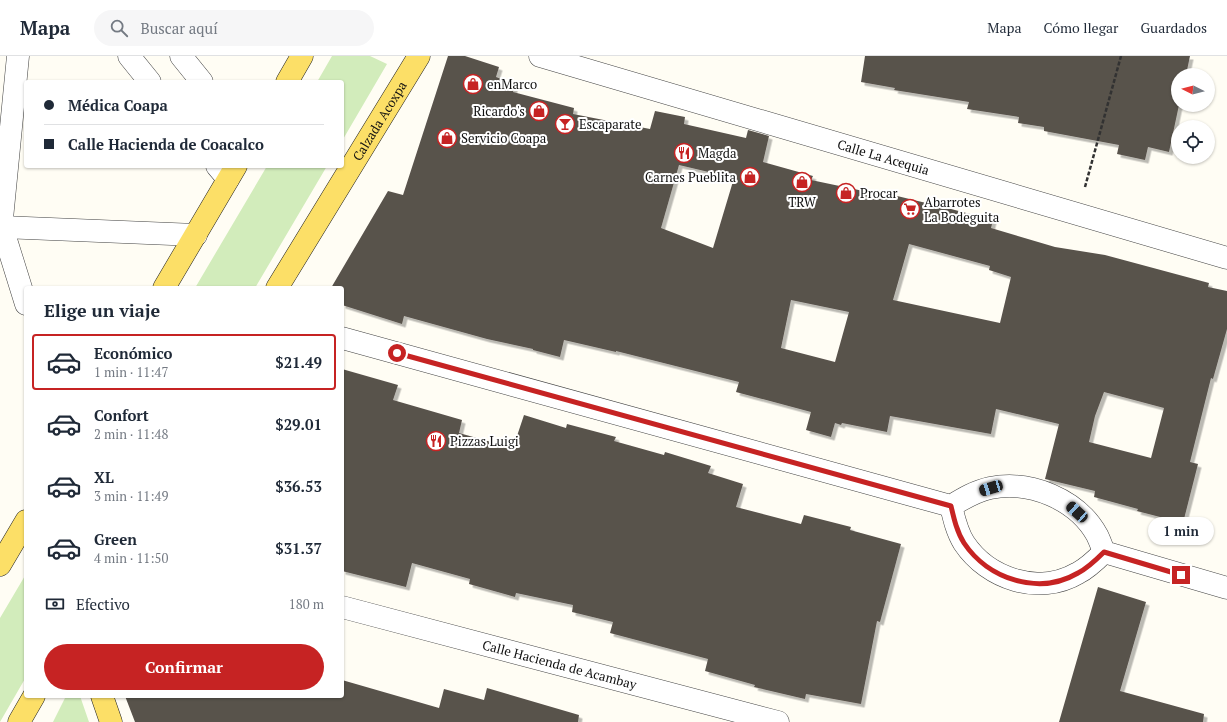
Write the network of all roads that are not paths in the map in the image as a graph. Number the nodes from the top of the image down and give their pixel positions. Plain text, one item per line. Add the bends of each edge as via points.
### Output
1 (18, 56) edge
2 (129, 56) edge
3 (181, 56) edge
4 (302, 56) edge
5 (419, 56) edge
6 (540, 56) edge
7 (148, 80) edge
8 (200, 80) edge
9 (287, 80) edge
10 (227, 170) edge
11 (1, 233) edge
12 (196, 235) junction
13 (1227, 258) edge
14 (165, 286) edge
15 (278, 286) edge
16 (24, 298) edge
17 (344, 339) edge
18 (951, 506) junction
19 (24, 524) edge
20 (1104, 552) junction
21 (0, 565) edge
22 (1227, 588) edge
23 (344, 608) edge
24 (33, 698) edge
25 (103, 698) edge
26 (19, 722) edge
27 (112, 722) edge
28 (778, 722) edge

1 - 11 street
2 - 7 street
3 - 8 street
4 - 9 main road
5 - 15 main road, Calzada Acoxpa
6 - 13 street, Calle La Acequia
10 - 12 main road
11 - 12 street
11 - 16 street
12 - 14 main road
17 - 18 street
18 - 20 street via 970,495 991,488 1013,486 1034,489 1070,506 1096,534
18 - 20 street via 955,525 976,557 991,570 1009,578 1037,583 1060,580 1082,571
19 - 21 main road
20 - 22 street
23 - 28 street, Calle Hacienda de Acambay
24 - 26 main road
25 - 27 main road

